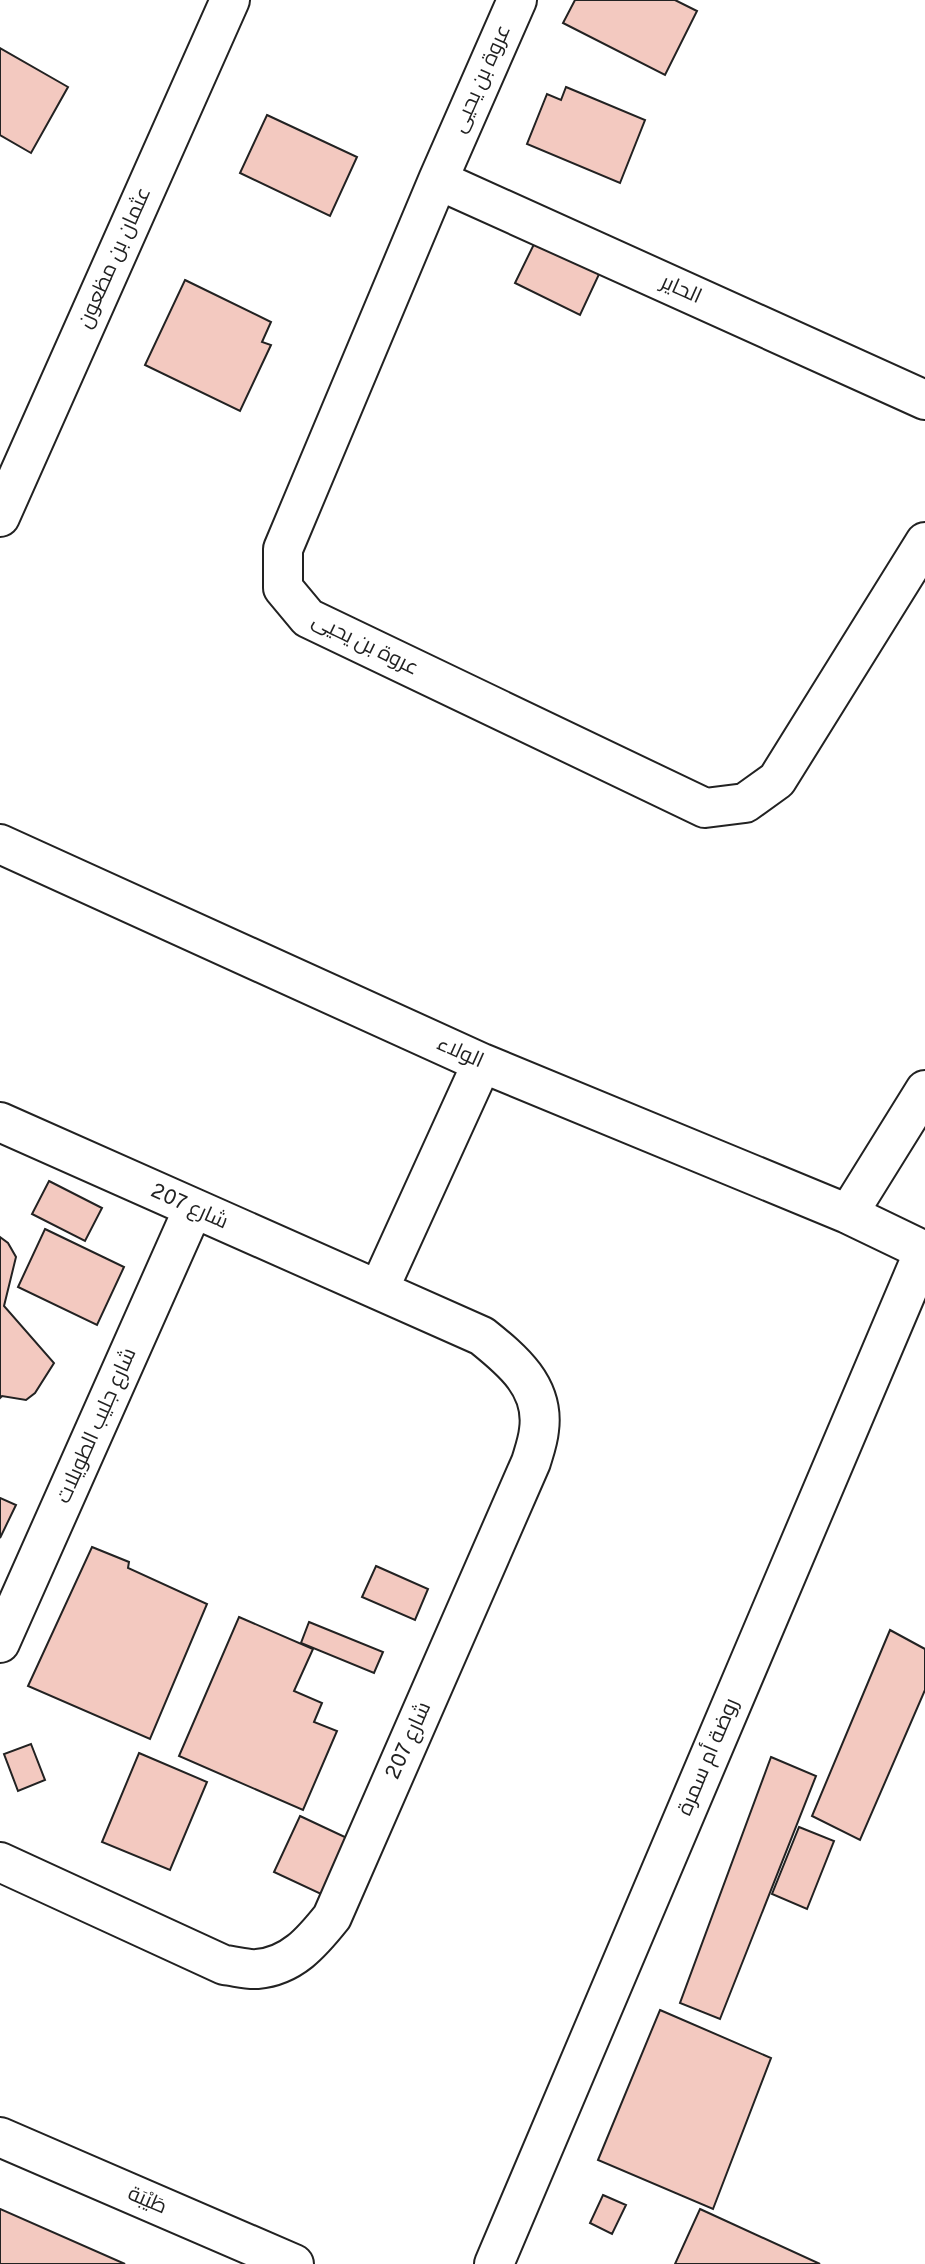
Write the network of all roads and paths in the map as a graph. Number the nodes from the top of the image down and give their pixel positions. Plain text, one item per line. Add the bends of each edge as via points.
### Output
1 (230, 0) edge
2 (517, 0) edge
3 (438, 180) junction
4 (925, 400) edge
5 (0, 517) edge
6 (925, 542) edge
7 (0, 845) edge
8 (482, 1063) junction
9 (925, 1090) edge
10 (0, 1122) edge
11 (193, 1209) junction
12 (848, 1214) junction
13 (925, 1251) edge
14 (379, 1289) junction
15 (0, 1643) edge
16 (0, 1862) edge
17 (0, 2137) edge
18 (294, 2264) edge
19 (494, 2264) edge

1 - 5 street, عثمان بن مظعون
2 - 3 street, عروة بن يحيى
3 - 4 street, الحاير
3 - 6 street, عروة بن يحيى via 284,549 283,587 308,618 705,808 745,803 777,780
7 - 8 street, الولاء
8 - 12 street, الولاء
8 - 14 street
9 - 12 street
10 - 11 street, شارع 207
11 - 14 street, شارع 207
11 - 15 street, شارع جليب الطويلات
12 - 13 street, الولاء
13 - 19 street, روضة أم سمرة
14 - 16 street, شارع 207 via 482,1336 515,1363 536,1395 539,1428 531,1462 332,1917 309,1945 284,1962 257,1969 224,1965
17 - 18 street, طَيْبَة

